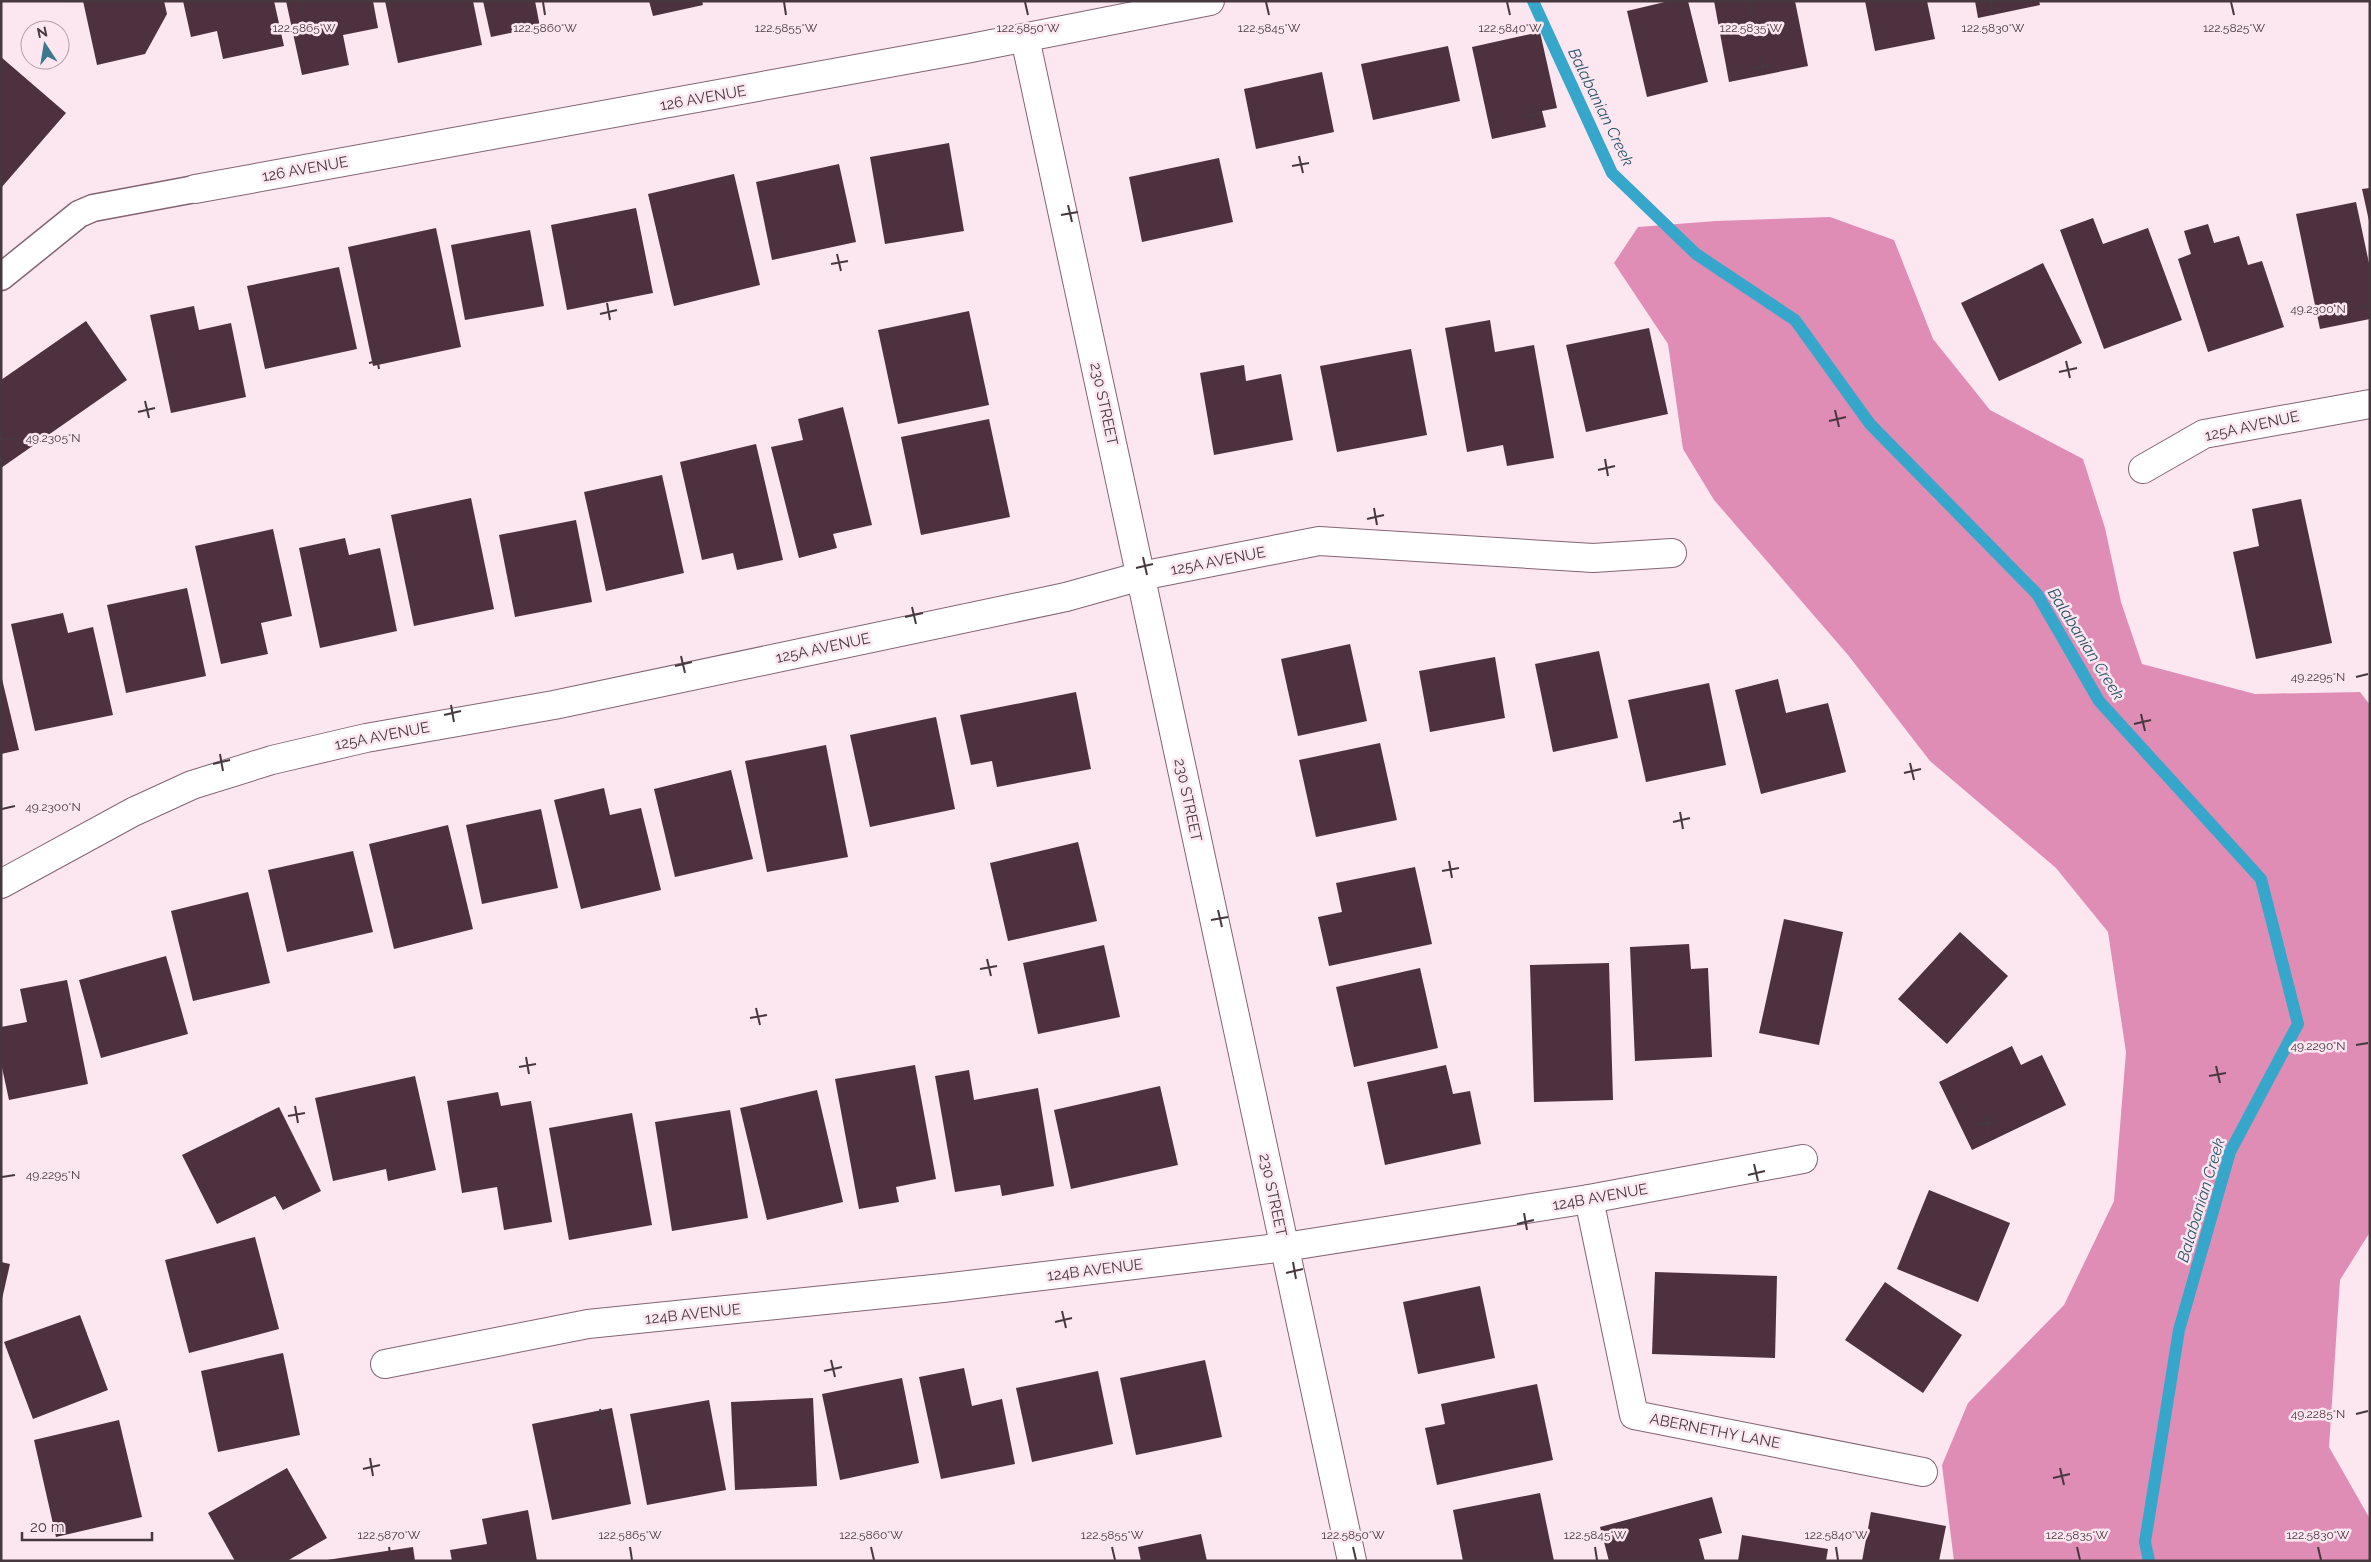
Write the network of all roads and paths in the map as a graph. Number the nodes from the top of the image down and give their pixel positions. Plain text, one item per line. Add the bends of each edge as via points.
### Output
1 (1210, 1) edge
2 (1025, 38) junction
3 (195, 189) joint
4 (1, 277) edge
5 (2370, 404) edge
6 (2143, 469) dead end
7 (1672, 553) dead end
8 (1141, 576) junction
9 (1, 884) edge
10 (1804, 1159) dead end
11 (1589, 1200) junction
12 (1285, 1247) junction
13 (385, 1364) dead end
14 (1924, 1472) dead end
15 (1352, 1561) edge

1 - 2 street, 126 AVENUE
2 - 3 street, 126 AVENUE
2 - 8 street, 230 STREET
3 - 4 lane via 93,208 79,214
5 - 6 street, 125A AVENUE via 2204,434
7 - 8 street, 125A AVENUE via 1593,558 1319,542
8 - 9 street, 125A AVENUE via 1057,599 554,705 366,738 272,760 192,785 133,812
8 - 12 street, 230 STREET
10 - 11 street, 124B AVENUE
11 - 12 street, 124B AVENUE
11 - 14 street, ABERNETHY LANE via 1634,1415
12 - 13 street, 124B AVENUE via 943,1288 588,1324
12 - 15 street, 230 STREET

